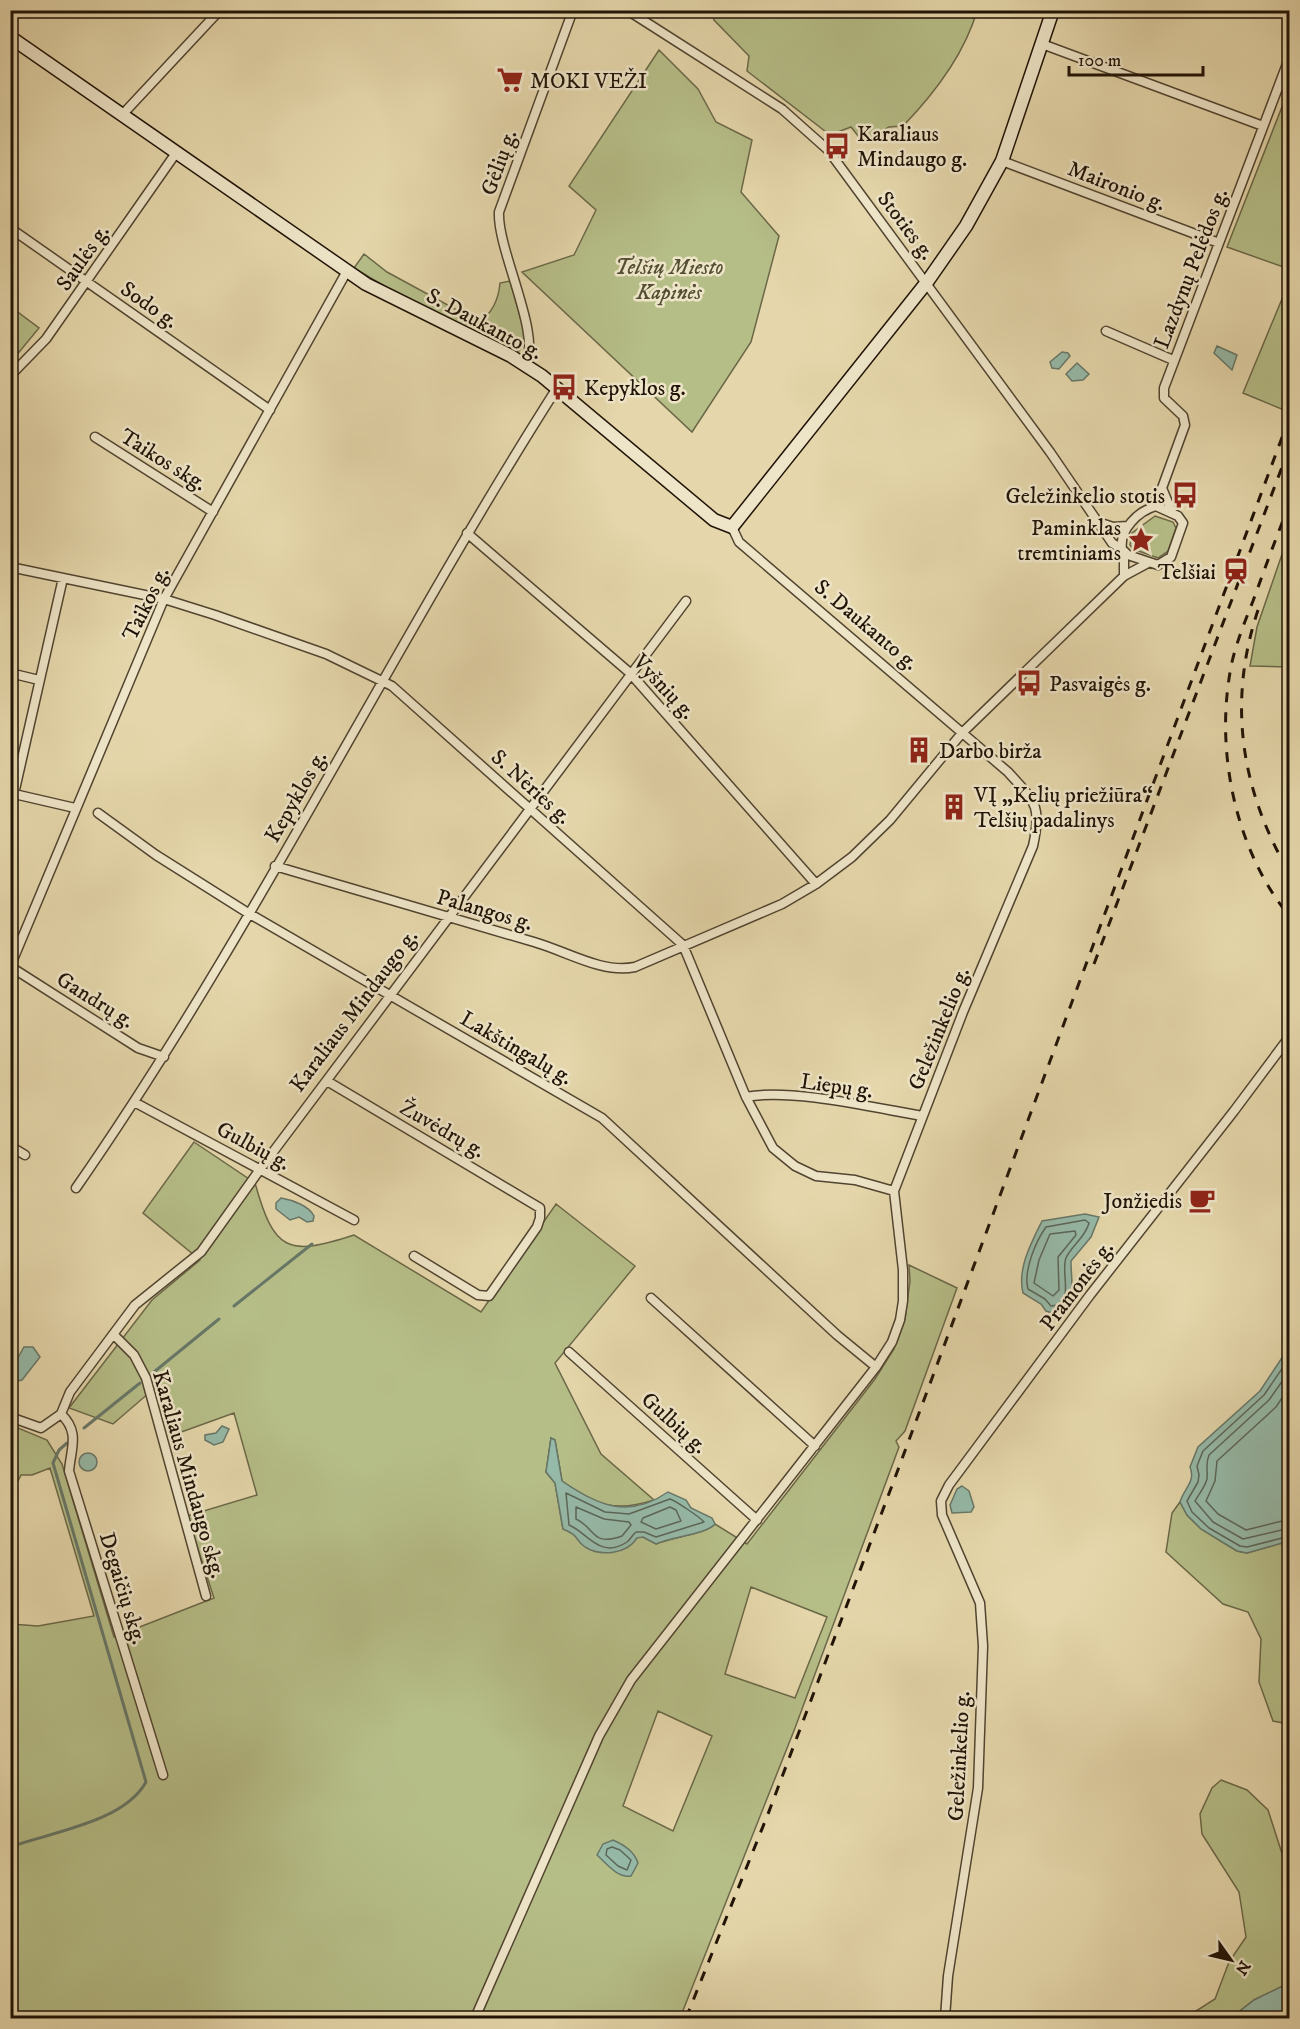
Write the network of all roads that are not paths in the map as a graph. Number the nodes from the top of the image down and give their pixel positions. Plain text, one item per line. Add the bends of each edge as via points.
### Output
1 (220, 10) edge
2 (573, 10) edge
3 (627, 10) edge
4 (1053, 10) edge
5 (10, 37) edge
6 (1042, 44) junction
7 (1290, 56) edge
8 (122, 115) junction
9 (1263, 126) junction
10 (176, 153) junction
11 (1002, 161) junction
12 (10, 228) edge
13 (1220, 243) junction
14 (347, 271) junction
15 (87, 282) junction
16 (927, 282) junction
17 (1106, 331) dead end
18 (1173, 360) junction
19 (525, 365) junction
20 (10, 376) edge
21 (557, 388) junction
22 (270, 410) junction
23 (95, 437) dead end
24 (1162, 488) junction
25 (1150, 508) junction
26 (213, 512) junction
27 (1173, 513) junction
28 (1098, 522) junction
29 (1127, 526) junction
30 (732, 527) junction
31 (467, 533) junction
32 (1123, 551) junction
33 (1148, 563) junction
34 (10, 567) edge
35 (1124, 576) junction
36 (63, 578) junction
37 (164, 599) junction
38 (686, 601) dead end
39 (10, 673) edge
40 (630, 673) junction
41 (39, 680) junction
42 (383, 681) junction
43 (962, 733) junction
44 (12, 794) edge
45 (530, 807) junction
46 (75, 808) junction
47 (98, 813) dead end
48 (275, 866) junction
49 (816, 884) junction
50 (248, 913) junction
51 (448, 918) junction
52 (683, 945) junction
53 (11, 967) edge
54 (391, 994) junction
55 (1290, 1036) edge
56 (164, 1057) junction
57 (327, 1082) junction
58 (746, 1098) junction
59 (136, 1103) junction
60 (922, 1116) junction
61 (10, 1146) edge
62 (25, 1155) dead end
63 (261, 1168) junction
64 (76, 1188) dead end
65 (894, 1191) junction
66 (354, 1220) dead end
67 (414, 1256) dead end
68 (651, 1298) dead end
69 (114, 1335) junction
70 (569, 1352) dead end
71 (876, 1367) junction
72 (62, 1414) junction
73 (10, 1416) edge
74 (815, 1446) junction
75 (941, 1501) joint
76 (757, 1520) junction
77 (206, 1596) dead end
78 (163, 1775) dead end
79 (475, 2019) edge
80 (945, 2019) edge

1 - 8 street
2 - 19 street, Gėlių g. via 499,212 502,241 531,347
3 - 16 street, Stoties g. via 805,126 828,150
4 - 6 main road
5 - 8 main road, S. Daukanto g.
6 - 9 street
6 - 11 main road
7 - 9 street, Lazdynų Pelėdos g.
8 - 10 main road, S. Daukanto g.
9 - 13 street, Lazdynų Pelėdos g.
10 - 14 main road, S. Daukanto g.
10 - 15 street, Saulės g.
11 - 13 street, Maironio g.
11 - 16 main road via 966,225
12 - 15 street, Sodo g.
13 - 18 street, Lazdynų Pelėdos g.
14 - 19 main road, S. Daukanto g.
14 - 22 street, Taikos g.
15 - 20 street, Saulės g. via 46,339
15 - 22 street, Sodo g.
16 - 28 street, Stoties g.
16 - 30 main road
17 - 18 street
18 - 24 street, Lazdynų Pelėdos g. via 1164,398 1183,416 1185,424
19 - 21 main road, S. Daukanto g.
21 - 30 main road, S. Daukanto g. via 714,520
21 - 31 street, Kepyklos g.
22 - 26 street, Taikos g.
23 - 26 street, Taikos skg.
24 - 25 street, Lazdynų Pelėdos g.
24 - 27 street
25 - 27 street via 1156,506
25 - 29 street
26 - 37 street, Taikos g.
27 - 33 street via 1183,523 1171,557 1163,563
28 - 29 street
28 - 32 street, Stoties g. via 1112,543
29 - 32 street via 1121,541
30 - 43 street, S. Daukanto g. via 739,542
31 - 40 street, Vyšnių g.
31 - 42 street, Kepyklos g.
32 - 33 street
32 - 35 street
33 - 35 street
34 - 36 street, S. Nėries g.
35 - 43 street
36 - 37 street, S. Nėries g.
36 - 41 street
37 - 42 street, S. Nėries g. via 326,654
37 - 46 street, Taikos g.
38 - 40 street, Karaliaus Mindaugo g.
39 - 41 street
40 - 45 street, Karaliaus Mindaugo g.
40 - 49 street, Vyšnių g.
41 - 44 street
42 - 45 street, S. Nėries g. via 404,695
42 - 48 street, Kepyklos g.
43 - 49 street via 873,839
43 - 60 street, Geležinkelio g. via 1024,789 1039,819 1033,846
44 - 46 street
45 - 51 street, Karaliaus Mindaugo g.
45 - 52 street, S. Nėries g.
46 - 53 street, Taikos g.
47 - 50 street, Lakštingalų g.
48 - 50 street, Kepyklos g.
48 - 51 street, Palangos g.
49 - 52 street via 764,912
50 - 54 street, Lakštingalų g.
50 - 56 street, Kepyklos g.
51 - 52 street, Palangos g. via 616,969 635,967
51 - 54 street, Karaliaus Mindaugo g.
52 - 58 street, S. Nėries g.
53 - 56 street, Gandrų g. via 138,1048
54 - 57 street, Karaliaus Mindaugo g.
54 - 71 street, Lakštingalų g. via 602,1118
55 - 75 street, Pramonės g. via 1090,1295
56 - 59 street, Kepyklos g.
57 - 63 street, Karaliaus Mindaugo g.
57 - 67 street, Žuvėdrų g. via 540,1208 537,1227 489,1296 478,1294
58 - 60 street, Liepų g. via 788,1095
58 - 65 street, S. Nėries g. via 773,1148 795,1166 816,1176 855,1180
59 - 63 street, Gulbių g.
59 - 64 street, Kepyklos g.
60 - 65 street, Geležinkelio g.
61 - 62 street
63 - 66 street, Gulbių g.
63 - 69 street, Karaliaus Mindaugo g. via 201,1252 135,1305
65 - 71 street, Geležinkelio g. via 903,1301 892,1342
68 - 74 street
69 - 72 street, Karaliaus Mindaugo g. via 70,1392
69 - 77 street, Karaliaus Mindaugo skg. via 134,1355 146,1378
70 - 76 street, Gulbių g.
71 - 74 street, Geležinkelio g.
72 - 73 street via 41,1428
72 - 78 street, Degaičių skg. via 75,1438 69,1471
74 - 76 street, Geležinkelio g.
75 - 80 street, Geležinkelio g. via 947,1531 980,1604 983,1634 977,1799
76 - 79 street, Geležinkelio g. via 631,1680 599,1736

